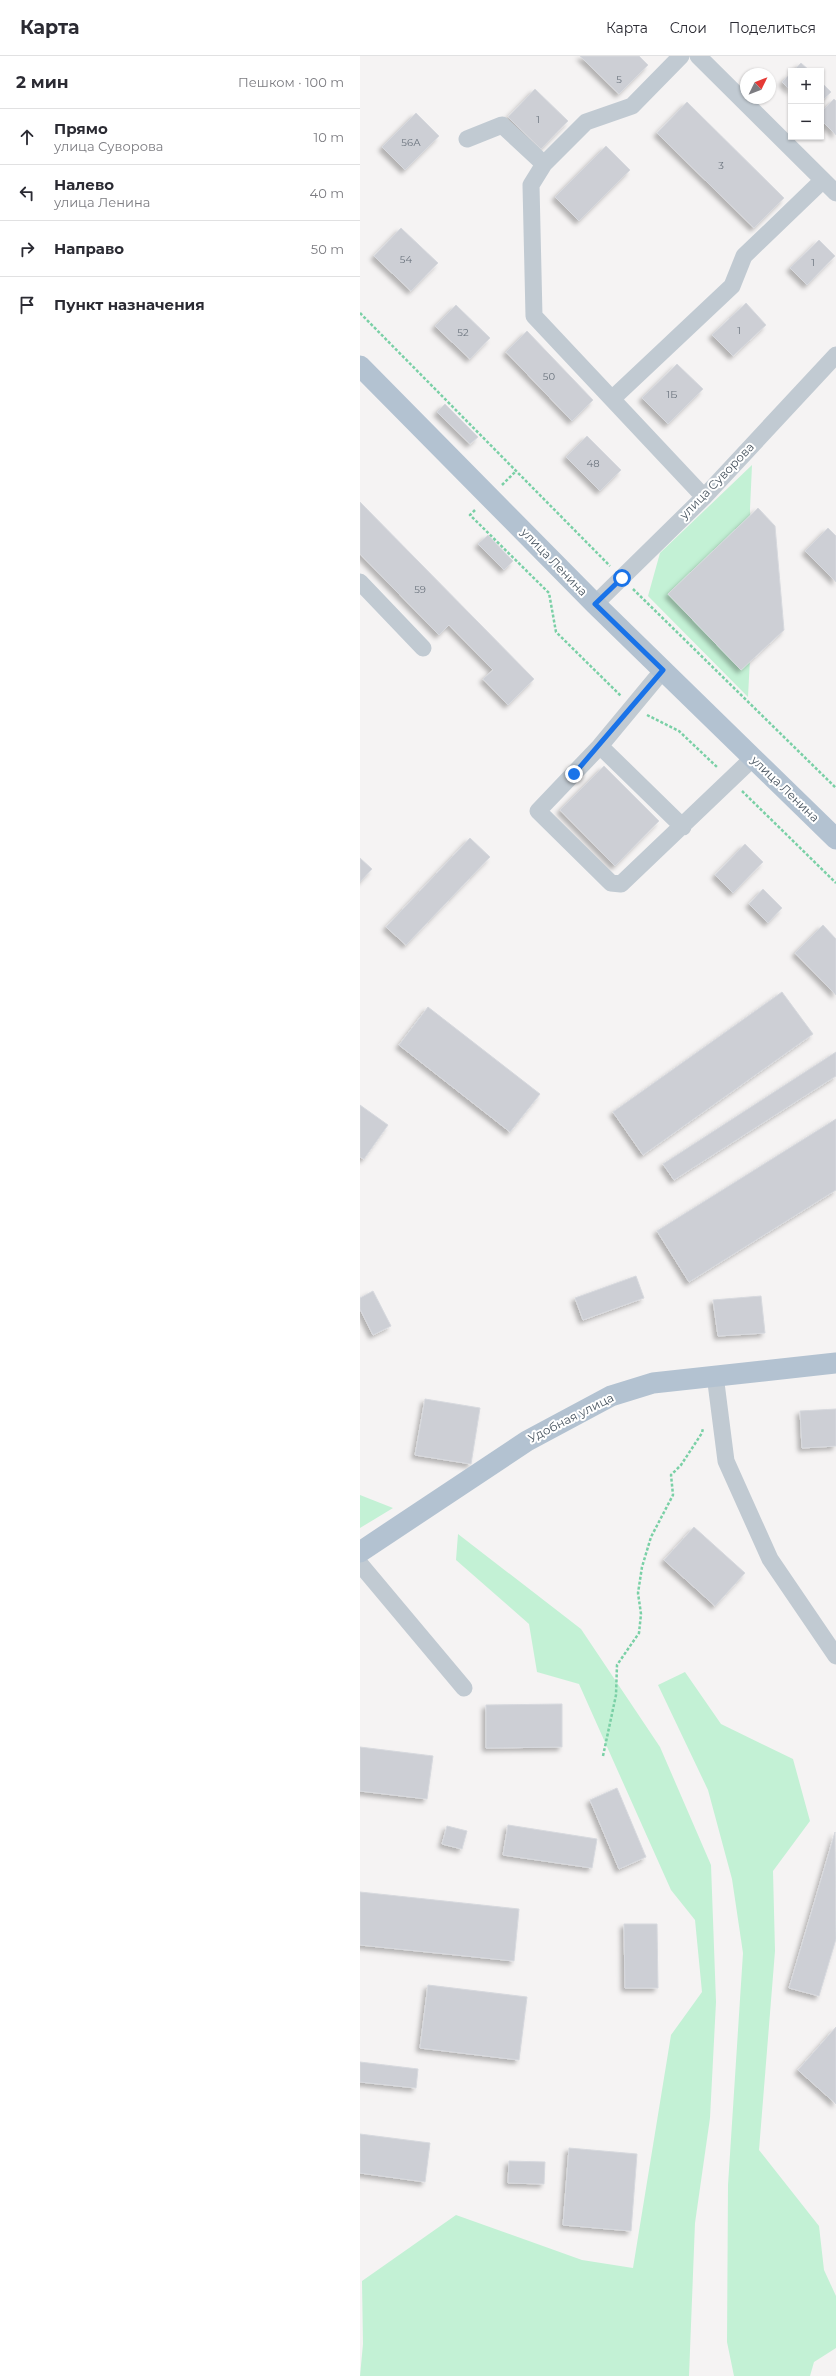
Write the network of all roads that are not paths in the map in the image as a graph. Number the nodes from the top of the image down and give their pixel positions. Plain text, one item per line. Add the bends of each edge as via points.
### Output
1 (681, 56) edge
2 (698, 56) edge
3 (467, 139) dead end
4 (544, 164) junction
5 (823, 180) junction
6 (836, 193) edge
7 (836, 355) edge
8 (360, 366) edge
9 (612, 399) junction
10 (704, 496) junction
11 (360, 582) edge
12 (595, 604) junction
13 (424, 648) dead end
14 (663, 670) junction
15 (600, 746) junction
16 (753, 758) junction
17 (683, 827) junction
18 (836, 839) edge
19 (836, 1363) edge
20 (715, 1375) junction
21 (360, 1552) edge
22 (360, 1564) edge
23 (836, 1656) edge
24 (464, 1688) dead end

1 - 4 street via 632,106 586,122
2 - 5 street
3 - 4 street via 502,125
4 - 9 street via 531,185 534,316
5 - 6 street
5 - 9 street via 744,256 732,286
7 - 10 street, улица Суворова
8 - 12 main road, улица Ленина
9 - 10 street
10 - 12 street, улица Суворова
11 - 13 street
12 - 14 main road, улица Ленина
14 - 15 street
14 - 16 main road, улица Ленина
15 - 17 street
15 - 17 street via 538,811 592,866 611,883 621,884
16 - 17 street
16 - 18 main road, улица Ленина
19 - 20 main road, Удобная улица
20 - 21 main road, Удобная улица via 653,1383 610,1396 527,1441
20 - 23 street via 726,1461 770,1559
22 - 24 street

